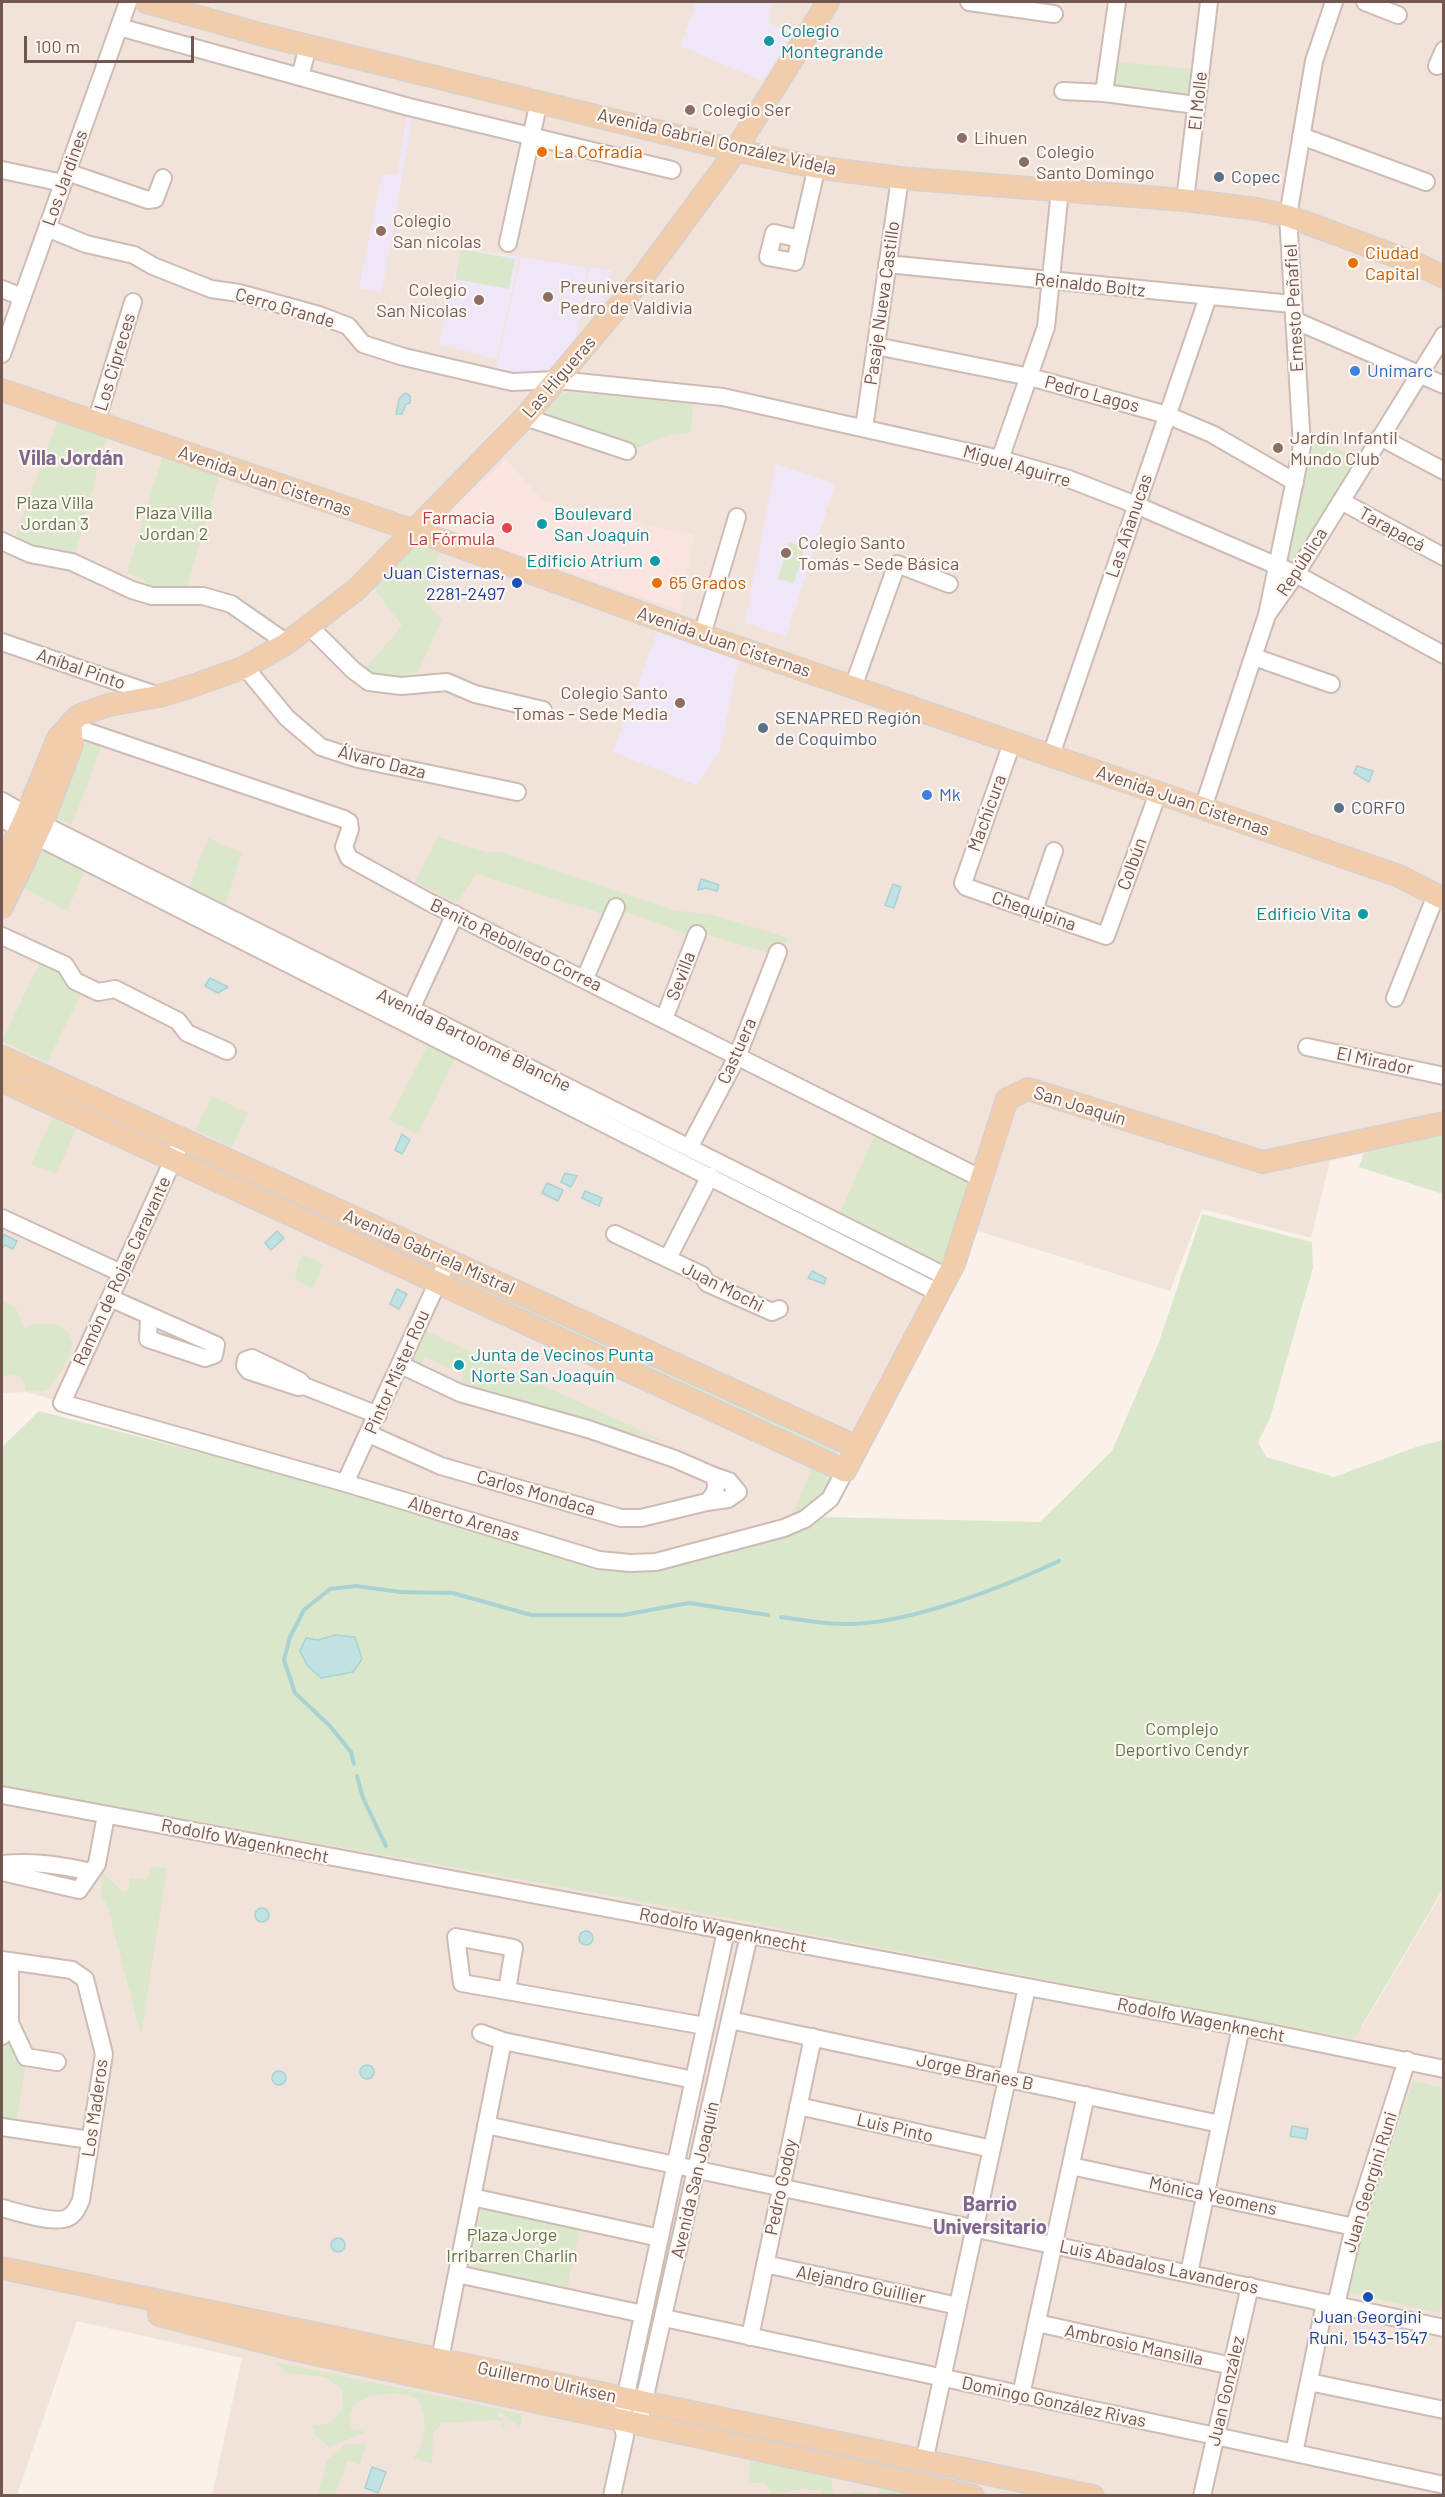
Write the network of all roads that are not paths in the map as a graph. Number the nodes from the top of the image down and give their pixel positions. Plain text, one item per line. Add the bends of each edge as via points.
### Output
1 (128, 2) edge
2 (146, 2) edge
3 (828, 2) edge
4 (969, 2) edge
5 (1117, 2) edge
6 (1209, 2) edge
7 (1334, 2) edge
8 (1365, 2) edge
9 (1054, 14) dead end
10 (1398, 15) dead end
11 (119, 27) junction
12 (308, 46) junction
13 (1443, 50) edge
14 (1437, 66) dead end
15 (300, 77) junction
16 (1063, 91) dead end
17 (1104, 93) junction
18 (539, 101) junction
19 (1196, 105) junction
20 (530, 136) junction
21 (1301, 136) junction
22 (735, 150) junction
23 (815, 167) junction
24 (2, 170) edge
25 (672, 170) dead end
26 (65, 177) junction
27 (163, 178) dead end
28 (900, 178) junction
29 (1426, 182) dead end
30 (1059, 190) junction
31 (1185, 200) junction
32 (1288, 216) junction
33 (47, 228) junction
34 (800, 239) dead end
35 (508, 243) dead end
36 (887, 264) junction
37 (1443, 277) edge
38 (1050, 280) junction
39 (2, 289) edge
40 (22, 297) junction
41 (1208, 297) junction
42 (134, 302) dead end
43 (1293, 312) junction
44 (1443, 335) edge
45 (876, 346) junction
46 (2, 354) edge
47 (1419, 372) junction
48 (1030, 377) junction
49 (558, 380) junction
50 (1443, 385) edge
51 (2, 390) edge
52 (1167, 415) junction
53 (525, 417) junction
54 (96, 422) junction
55 (864, 428) junction
56 (1380, 437) junction
57 (627, 451) dead end
58 (1000, 459) junction
59 (1443, 471) edge
60 (1295, 482) junction
61 (1341, 501) junction
62 (1136, 505) junction
63 (737, 517) dead end
64 (416, 532) junction
65 (2, 541) edge
66 (1443, 557) edge
67 (1277, 566) junction
68 (1296, 574) junction
69 (949, 584) dead end
70 (1267, 615) junction
71 (310, 627) junction
72 (702, 635) junction
73 (2, 642) edge
74 (287, 642) junction
75 (1443, 655) edge
76 (1254, 657) junction
77 (245, 667) junction
78 (1331, 684) dead end
79 (853, 687) junction
80 (160, 696) junction
81 (543, 710) dead end
82 (71, 726) junction
83 (1012, 743) junction
84 (1051, 755) junction
85 (517, 792) dead end
86 (1158, 793) junction
87 (2, 801) edge
88 (1203, 808) junction
89 (2, 819) edge
90 (32, 826) junction
91 (1054, 851) dead end
92 (2, 868) edge
93 (963, 883) joint
94 (1440, 897) edge
95 (186, 903) junction
96 (2, 907) edge
97 (616, 908) dead end
98 (1034, 910) junction
99 (455, 914) junction
100 (697, 934) dead end
101 (2, 936) edge
102 (1106, 936) joint
103 (778, 952) dead end
104 (585, 978) junction
105 (1395, 998) dead end
106 (411, 1009) junction
107 (664, 1019) junction
108 (1307, 1047) dead end
109 (227, 1051) dead end
110 (2, 1057) edge
111 (737, 1058) junction
112 (1443, 1076) edge
113 (2, 1081) edge
114 (1443, 1123) edge
115 (182, 1140) junction
116 (690, 1146) junction
117 (172, 1161) junction
118 (710, 1176) junction
119 (982, 1179) junction
120 (2, 1218) edge
121 (615, 1234) dead end
122 (668, 1258) junction
123 (448, 1260) junction
124 (121, 1274) junction
125 (437, 1282) junction
126 (943, 1285) junction
127 (110, 1298) junction
128 (779, 1309) dead end
129 (149, 1316) dead end
130 (401, 1365) junction
131 (304, 1386) dead end
132 (62, 1403) joint
133 (378, 1415) junction
134 (369, 1434) junction
135 (857, 1447) junction
136 (845, 1471) junction
137 (345, 1483) junction
138 (2, 1795) edge
139 (106, 1815) junction
140 (33, 1861) junction
141 (2, 1864) edge
142 (2, 1872) edge
143 (91, 1872) junction
144 (29, 1880) junction
145 (726, 1931) junction
146 (749, 1935) junction
147 (6, 1961) edge
148 (1027, 1987) junction
149 (507, 1990) dead end
150 (730, 2020) junction
151 (705, 2026) junction
152 (1241, 2027) junction
153 (6, 2029) edge
154 (481, 2033) dead end
155 (813, 2037) junction
156 (503, 2041) junction
157 (1407, 2060) junction
158 (57, 2062) dead end
159 (1443, 2069) edge
160 (1007, 2079) junction
161 (694, 2080) junction
162 (1086, 2096) junction
163 (798, 2106) junction
164 (1220, 2124) junction
165 (486, 2125) junction
166 (2, 2127) edge
167 (90, 2140) junction
168 (992, 2149) junction
169 (675, 2165) junction
170 (1071, 2166) junction
171 (697, 2169) junction
172 (781, 2187) junction
173 (1205, 2195) junction
174 (472, 2197) junction
175 (2, 2208) edge
176 (1354, 2227) junction
177 (975, 2228) junction
178 (660, 2238) junction
179 (1054, 2244) junction
180 (765, 2264) junction
181 (2, 2268) edge
182 (1189, 2273) junction
183 (457, 2274) junction
184 (2, 2282) edge
185 (1250, 2286) junction
186 (1331, 2304) junction
187 (958, 2306) junction
188 (643, 2314) junction
189 (664, 2319) junction
190 (1037, 2323) junction
191 (1443, 2328) edge
192 (750, 2337) junction
193 (440, 2359) junction
194 (1232, 2366) junction
195 (942, 2378) junction
196 (1309, 2382) junction
197 (586, 2390) junction
198 (1021, 2395) junction
199 (625, 2398) junction
200 (645, 2403) junction
201 (566, 2408) junction
202 (1443, 2410) edge
203 (698, 2414) junction
204 (628, 2426) junction
205 (684, 2434) junction
206 (1216, 2437) junction
207 (1294, 2454) junction
208 (924, 2462) junction
209 (1443, 2486) edge
210 (612, 2496) edge
211 (973, 2496) edge
212 (1093, 2496) edge
213 (1202, 2496) edge

1 - 11 street, Los Jardines
2 - 12 main road, Avenida Gabriel González Videla
3 - 22 main road, Las Higueras
4 - 9 street
5 - 17 street
6 - 19 street, El Molle
7 - 21 street, Ernesto Peñafiel via 1314,61
8 - 10 street
11 - 15 street, Avenida Gabriel González Videla
11 - 26 street, Los Jardines
12 - 15 street
12 - 18 main road, Avenida Gabriel González Videla
13 - 14 street
15 - 20 street, Avenida Gabriel González Videla
16 - 17 street
17 - 19 street
18 - 20 street
18 - 22 main road, Avenida Gabriel González Videla
19 - 31 street, El Molle
20 - 25 street, Avenida Gabriel González Videla
20 - 35 street
21 - 29 street
21 - 32 street, Ernesto Peñafiel
22 - 23 main road, Avenida Gabriel González Videla
22 - 49 main road, Las Higueras via 639,282
23 - 28 main road, Avenida Gabriel González Videla
23 - 34 street
24 - 26 street
26 - 27 street via 148,207
26 - 33 street, Los Jardines
28 - 30 main road, Avenida Gabriel González Videla
28 - 36 street, Pasaje Nueva Castillo
30 - 31 main road, Avenida Gabriel González Videla
30 - 38 street
31 - 32 main road, Avenida Gabriel González Videla
32 - 37 main road, Avenida Gabriel González Videla
32 - 43 street, Ernesto Peñafiel
33 - 40 street, Los Jardines
33 - 49 street, Cerro Grande via 86,244 134,255 211,289 266,300 348,326 363,344 385,353 512,382
36 - 38 street, Reinaldo Boltz
36 - 45 street, Pasaje Nueva Castillo
38 - 41 street, Reinaldo Boltz
38 - 48 street via 1046,327
39 - 40 street
40 - 46 street, Los Jardines
41 - 43 street, Reinaldo Boltz
41 - 52 street, Las Añanucas
42 - 54 street, Los Cipreces
43 - 47 street, Reinaldo Boltz
43 - 60 street, Ernesto Peñafiel via 1302,446
44 - 47 street, República
45 - 48 street, Pedro Lagos
45 - 55 street, Pasaje Nueva Castillo
47 - 50 street, Reinaldo Boltz
47 - 56 street, República
48 - 52 street, Pedro Lagos
48 - 58 street
49 - 53 main road, Las Higueras
49 - 55 street, Miguel Aguirre via 716,396
51 - 54 main road, Avenida Juan Cisternas
52 - 60 street, Pedro Lagos via 1212,434
52 - 62 street, Las Añanucas
53 - 57 street
53 - 64 main road, Las Higueras
54 - 64 main road, Avenida Juan Cisternas
55 - 58 street, Miguel Aguirre
56 - 59 street
56 - 61 street, República
58 - 62 street, Miguel Aguirre via 1069,479
60 - 67 street, Ernesto Peñafiel
61 - 66 street, Tarapacá
61 - 68 street, República
62 - 67 street, Miguel Aguirre
62 - 84 street, Las Añanucas
63 - 72 street
64 - 71 main road, Las Higueras via 357,589
64 - 72 main road, Avenida Juan Cisternas
65 - 74 street via 30,554 72,562 152,596 203,596 231,604
67 - 68 street, Miguel Aguirre
67 - 70 street, Ernesto Peñafiel
68 - 70 street, República
68 - 75 street, Miguel Aguirre
69 - 79 street via 897,564
70 - 76 street, República
71 - 74 main road, Las Higueras
71 - 81 street via 369,682 401,686 447,682 475,694
72 - 79 main road, Avenida Juan Cisternas
73 - 80 street, Aníbal Pinto
74 - 77 main road, Las Higueras
76 - 78 street
76 - 88 street, República
77 - 80 main road, Las Higueras
77 - 85 street, Álvaro Daza via 287,718 321,747 358,759
79 - 83 main road, Avenida Juan Cisternas
80 - 82 main road, Las Higueras via 84,712
82 - 90 main road, Las Higueras via 58,738
82 - 99 street, Benito Rebolledo Correa via 344,819 350,829 344,847 349,858
83 - 84 main road, Avenida Juan Cisternas
83 - 93 street, Machicura
84 - 86 main road, Avenida Juan Cisternas
86 - 88 main road, Avenida Juan Cisternas
86 - 102 street, Colbún
87 - 90 street, Avenida Bartolomé Blanche
88 - 94 main road, Avenida Juan Cisternas via 1399,876
89 - 90 street, Avenida Bartolomé Blanche
90 - 92 main road
90 - 95 street, Avenida Bartolomé Blanche
90 - 96 main road
91 - 98 street
93 - 98 street, Chequipina
94 - 105 street
95 - 106 street, Avenida Bartolomé Blanche
95 - 118 street, Avenida Bartolomé Blanche via 413,1029
97 - 104 street
98 - 102 street, Chequipina
99 - 104 street, Benito Rebolledo Correa
99 - 106 street
100 - 107 street, Sevilla
101 - 109 street via 65,965 75,981 98,992 115,989 178,1021 187,1033
103 - 111 street, Castuera
104 - 107 street, Benito Rebolledo Correa
106 - 116 street, Avenida Bartolomé Blanche
107 - 111 street, Benito Rebolledo Correa
108 - 112 street, El Mirador
110 - 115 main road, Avenida Gabriela Mistral
111 - 116 street, Castuera
111 - 119 street, Benito Rebolledo Correa
113 - 117 main road, Avenida Gabriela Mistral
114 - 119 main road, San Joaquín via 1263,1162 1028,1089 1008,1100
115 - 117 street, Ramón de Rojas Caravante
115 - 123 main road, Avenida Gabriela Mistral
116 - 126 street, Avenida Bartolomé Blanche
117 - 124 street, Ramón de Rojas Caravante
117 - 125 main road, Avenida Gabriela Mistral
118 - 122 street, Juan Mochi
118 - 126 street, Avenida Bartolomé Blanche
119 - 126 main road, San Joaquín
120 - 124 street
121 - 122 street, Juan Mochi
122 - 128 street, Juan Mochi via 702,1275 707,1283 772,1312
123 - 125 street, Pintor Mister Rou
123 - 135 main road, Avenida Gabriela Mistral
124 - 127 street, Ramón de Rojas Caravante
125 - 130 street, Pintor Mister Rou
125 - 136 main road, Avenida Gabriela Mistral
126 - 135 main road, San Joaquín
127 - 129 street
127 - 132 street, Ramón de Rojas Caravante
130 - 133 street, Pintor Mister Rou
130 - 134 street, Carlos Mondaca via 460,1393 588,1429 675,1459 714,1476 715,1494 707,1502 641,1518 621,1518 441,1466
131 - 133 street
132 - 137 street, Alberto Arenas
133 - 134 street, Pintor Mister Rou
134 - 137 street, Pintor Mister Rou
135 - 136 main road, San Joaquín
136 - 137 street, Alberto Arenas via 830,1499 805,1519 674,1558 630,1563 599,1560
138 - 139 street, Rodolfo Wagenknecht
139 - 143 street via 97,1864
139 - 145 street, Rodolfo Wagenknecht
140 - 141 street
140 - 143 street
140 - 144 street
142 - 144 street
143 - 144 street via 79,1890
145 - 146 street, Rodolfo Wagenknecht
145 - 151 street, Avenida San Joaquín
146 - 148 street, Rodolfo Wagenknecht
146 - 150 street, Avenida San Joaquín
147 - 153 street
147 - 167 street, Los Maderos via 72,1970 85,1979 104,2054
148 - 152 street, Rodolfo Wagenknecht
148 - 160 street
149 - 151 street
150 - 155 street, Jorge Brañes B
150 - 171 street, Avenida San Joaquín
151 - 161 street, Avenida San Joaquín
152 - 157 street, Rodolfo Wagenknecht
152 - 164 street
153 - 158 street via 26,2057
154 - 156 street
155 - 160 street, Jorge Brañes B
155 - 163 street, Pedro Godoy
156 - 161 street
156 - 165 street
157 - 159 street, Rodolfo Wagenknecht
157 - 176 street, Juan Georgini Runi
160 - 162 street, Jorge Brañes B
160 - 168 street
161 - 169 street, Avenida San Joaquín
162 - 164 street, Jorge Brañes B
162 - 170 street
163 - 168 street, Luis Pinto
163 - 172 street, Pedro Godoy
164 - 173 street
165 - 169 street, Luis Abadalos Lavanderos
165 - 174 street
166 - 167 street
167 - 175 street, Los Maderos via 81,2200 68,2218 57,2220
168 - 177 street
169 - 171 street, Luis Abadalos Lavanderos
169 - 178 street, Avenida San Joaquín
170 - 173 street, Mónica Yeomens
170 - 179 street
171 - 172 street, Luis Abadalos Lavanderos
171 - 189 street, Avenida San Joaquín
172 - 177 street, Luis Abadalos Lavanderos
172 - 180 street, Pedro Godoy
173 - 176 street, Mónica Yeomens
173 - 182 street
174 - 178 street
174 - 183 street
176 - 186 street, Juan Georgini Runi
177 - 179 street, Luis Abadalos Lavanderos
177 - 187 street
178 - 188 street, Avenida San Joaquín
179 - 182 street, Luis Abadalos Lavanderos
179 - 190 street
180 - 187 street, Alejandro Guillier
180 - 192 street, Pedro Godoy
181 - 193 main road, Guillermo Ulriksen
182 - 185 street, Luis Abadalos Lavanderos
183 - 188 street
183 - 193 street
184 - 201 main road, Guillermo Ulriksen
185 - 186 street, Luis Abadalos Lavanderos
185 - 194 street, Juan González
186 - 191 street, Luis Abadalos Lavanderos
186 - 196 street, Juan Georgini Runi
187 - 195 street
188 - 199 street, Avenida San Joaquín
189 - 192 street, Domingo González Rivas
189 - 200 street, Avenida San Joaquín
190 - 194 street, Ambrosio Mansilla
190 - 198 street
192 - 195 street, Domingo González Rivas
193 - 197 main road, Guillermo Ulriksen
194 - 206 street, Juan González
195 - 198 street, Domingo González Rivas
195 - 208 street
196 - 202 street
196 - 207 street, Juan Georgini Runi
197 - 199 main road, Guillermo Ulriksen
197 - 201 main road via 578,2404
198 - 206 street, Domingo González Rivas
199 - 200 main road, Guillermo Ulriksen
199 - 204 street, Avenida San Joaquín
200 - 203 main road, Guillermo Ulriksen
200 - 204 street, Avenida San Joaquín
201 - 204 main road, Guillermo Ulriksen
203 - 205 main road via 687,2421
203 - 208 main road, Guillermo Ulriksen
204 - 205 main road, Guillermo Ulriksen
204 - 210 street, Avenida San Joaquín
205 - 211 main road, Guillermo Ulriksen
206 - 207 street, Domingo González Rivas
206 - 213 street, Juan González
207 - 209 street, Domingo González Rivas
208 - 212 main road, Guillermo Ulriksen

